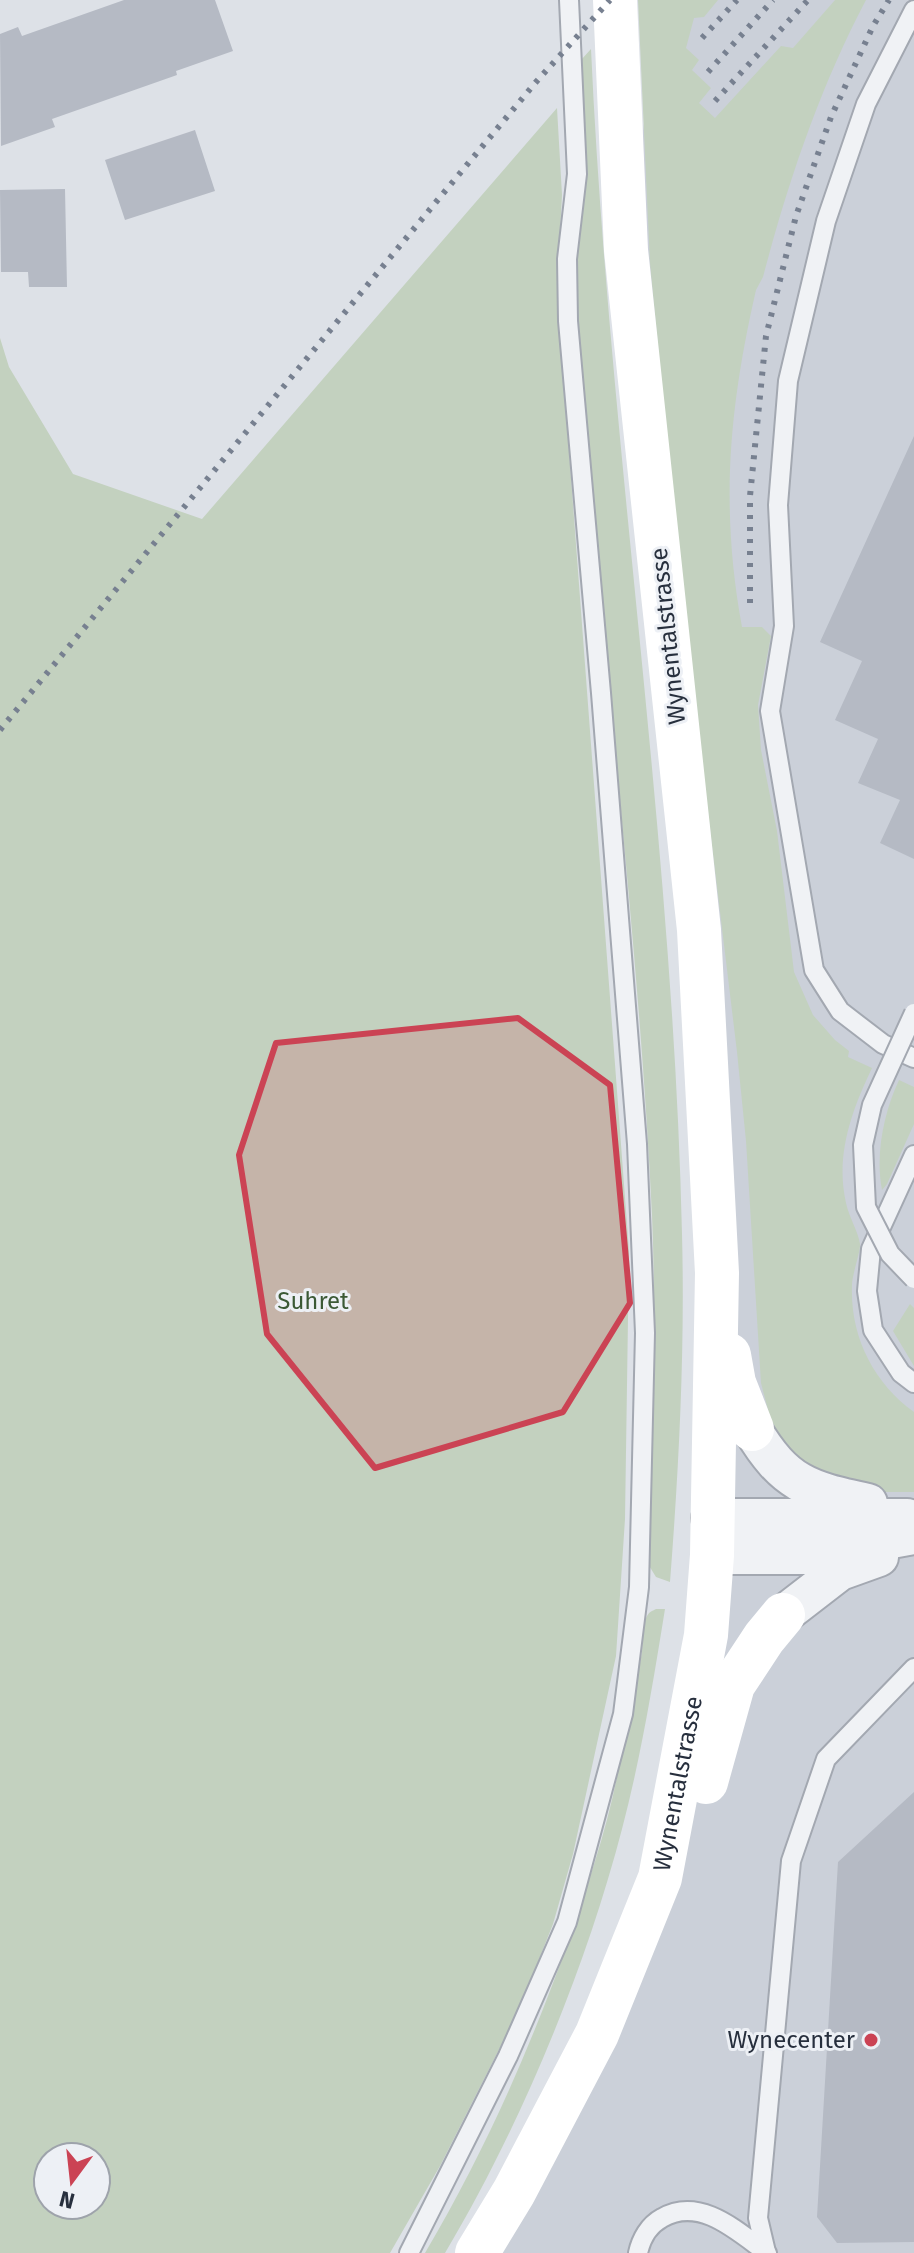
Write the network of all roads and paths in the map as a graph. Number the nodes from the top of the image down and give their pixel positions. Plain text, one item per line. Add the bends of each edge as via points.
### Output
1 (569, 0) edge
2 (615, 0) edge
3 (914, 10) edge
4 (914, 1013) edge
5 (914, 1058) edge
6 (914, 1155) edge
7 (717, 1273) junction
8 (914, 1279) edge
9 (914, 1383) edge
10 (752, 1429) joint
11 (914, 1515) edge
12 (914, 1535) edge
13 (712, 1536) junction
14 (914, 1545) edge
15 (783, 1615) joint
16 (914, 1668) edge
17 (766, 2252) edge
18 (409, 2253) edge
19 (477, 2253) edge
20 (483, 2253) edge
21 (638, 2253) edge

1 - 18 lane via 577,174 567,259 568,321 627,997 645,1317 639,1587 623,1714 567,1922 508,2056
2 - 7 main road, Wynentalstrasse via 626,250 699,930
3 - 5 lane via 866,104 826,221 788,381 778,505 784,626 770,711 814,970 840,1011 883,1044
4 - 8 lane, bridge via 872,1105 863,1145 866,1207 890,1254
6 - 9 lane via 871,1249 867,1291 873,1330 901,1373
7 - 10 main road, Wynentalstrasse via 734,1383
7 - 13 main road, Wynentalstrasse
10 - 11 street via 790,1477 818,1493
11 - 13 street
12 - 13 street via 804,1555
13 - 19 main road, Wynentalstrasse via 706,1635 660,1878 597,2034
14 - 15 street via 840,1571
15 - 20 main road, Wynentalstrasse via 733,1685 686,1867 648,1972 598,2081 554,2161
16 - 17 lane via 826,1759 791,1861 758,2218
17 - 21 lane via 705,2212 689,2210 657,2221

